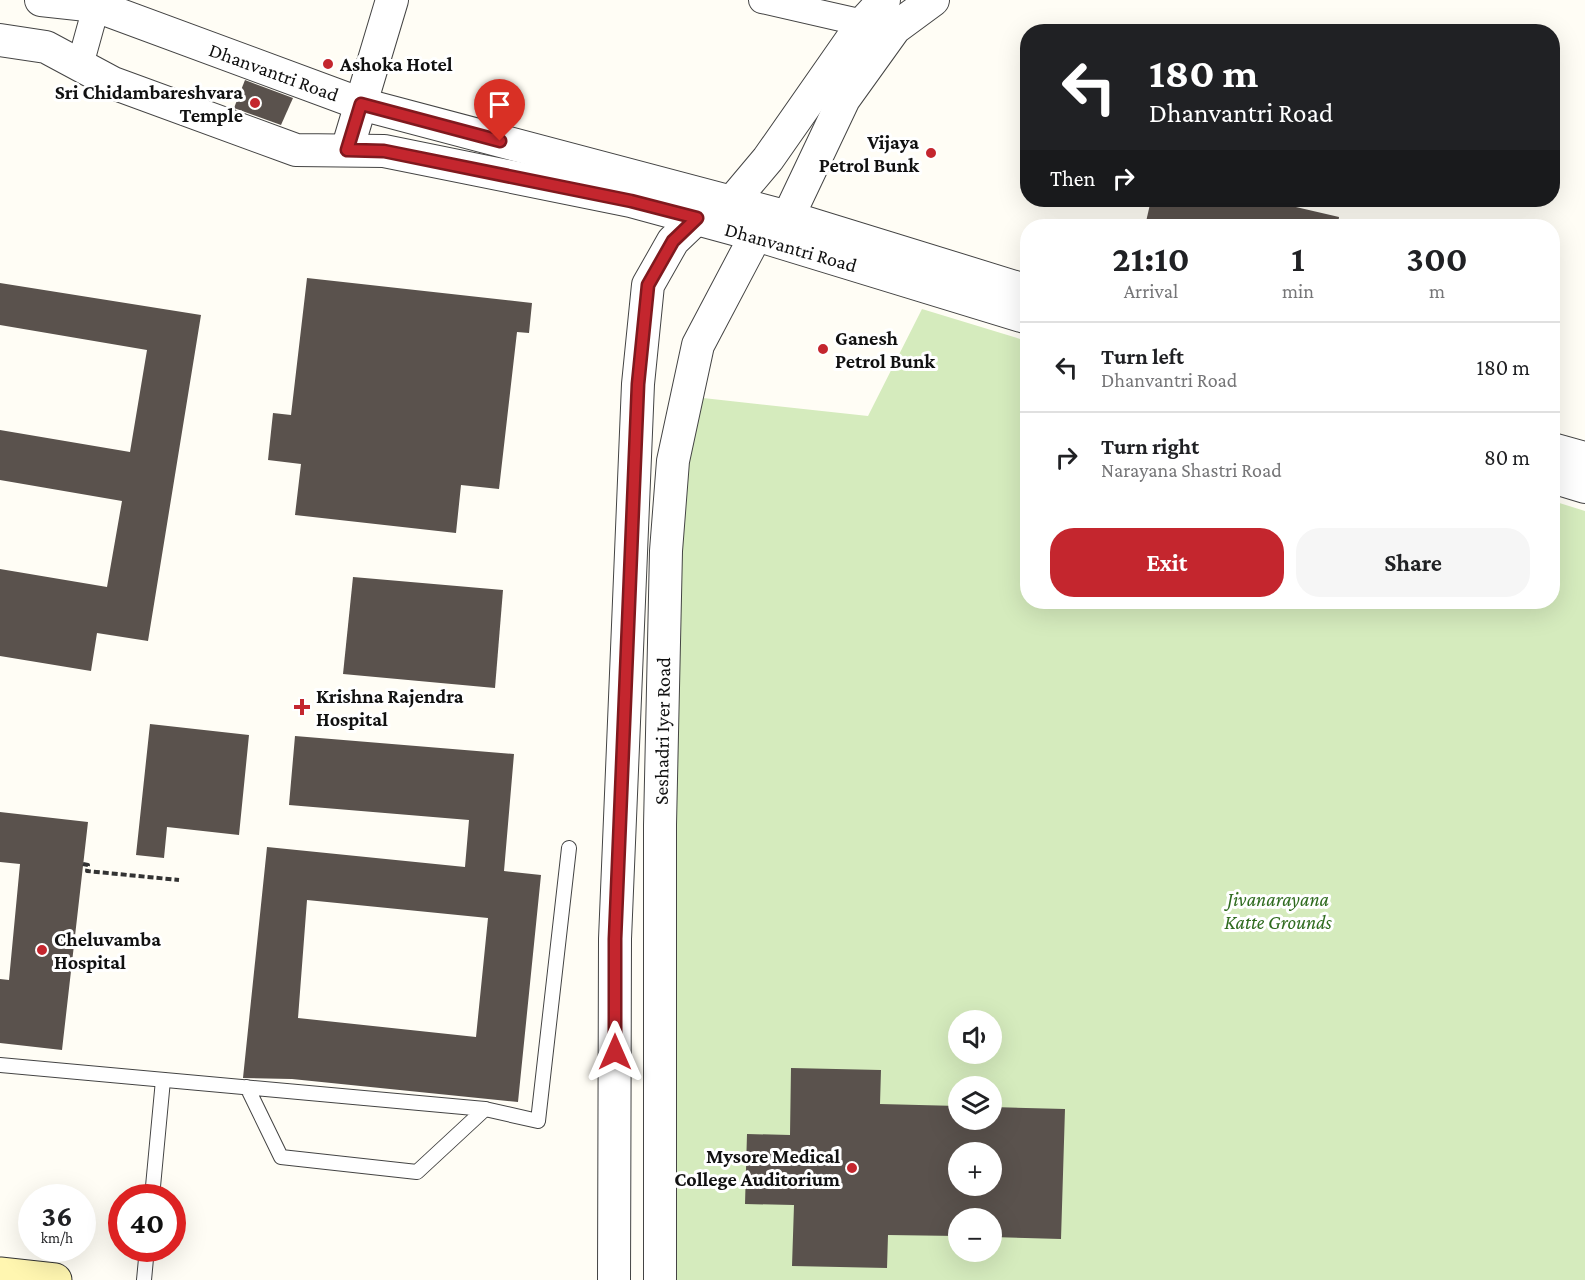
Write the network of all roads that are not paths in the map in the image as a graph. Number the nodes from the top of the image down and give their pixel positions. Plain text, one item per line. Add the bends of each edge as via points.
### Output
1 (41, 0) edge
2 (392, 0) edge
3 (762, 0) edge
4 (884, 0) edge
5 (933, 0) edge
6 (97, 3) edge
7 (863, 23) junction
8 (0, 40) edge
9 (80, 65) junction
10 (361, 104) junction
11 (347, 150) junction
12 (731, 203) junction
13 (697, 218) junction
14 (788, 218) junction
15 (756, 235) junction
16 (1020, 289) edge
17 (1020, 316) edge
18 (1560, 451) edge
19 (1585, 458) edge
20 (1560, 479) edge
21 (1585, 487) edge
22 (569, 848) dead end
23 (0, 1065) edge
24 (163, 1080) junction
25 (247, 1087) junction
26 (484, 1109) junction
27 (153, 1184) edge
28 (146, 1262) edge
29 (0, 1274) edge
30 (55, 1280) edge
31 (144, 1280) edge
32 (614, 1280) edge
33 (660, 1280) edge

1 - 6 street, Dhanvantri Road
2 - 10 street
3 - 7 street
4 - 7 street
5 - 14 street via 894,28 844,99
6 - 9 street
6 - 10 street, Dhanvantri Road
7 - 12 street via 768,159
8 - 9 street, Dhanvantri Road via 46,47
9 - 11 street, Dhanvantri Road via 113,83 296,150
10 - 11 street
10 - 12 street, Dhanvantri Road
11 - 13 street, Dhanvantri Road via 384,151
12 - 13 street
12 - 14 street, Dhanvantri Road
13 - 15 street, Dhanvantri Road
13 - 32 street via 673,241 648,285 638,384 615,939
14 - 15 street
14 - 16 street, Dhanvantri Road
15 - 17 street, Dhanvantri Road
15 - 33 street, Seshadri Iyer Road via 698,345 673,461 666,551 660,825
18 - 19 street
20 - 21 street
22 - 26 lane via 538,1121
23 - 24 lane
24 - 25 lane
24 - 27 lane
25 - 26 lane
25 - 26 lane via 281,1157 417,1172
28 - 31 lane
29 - 30 main road

